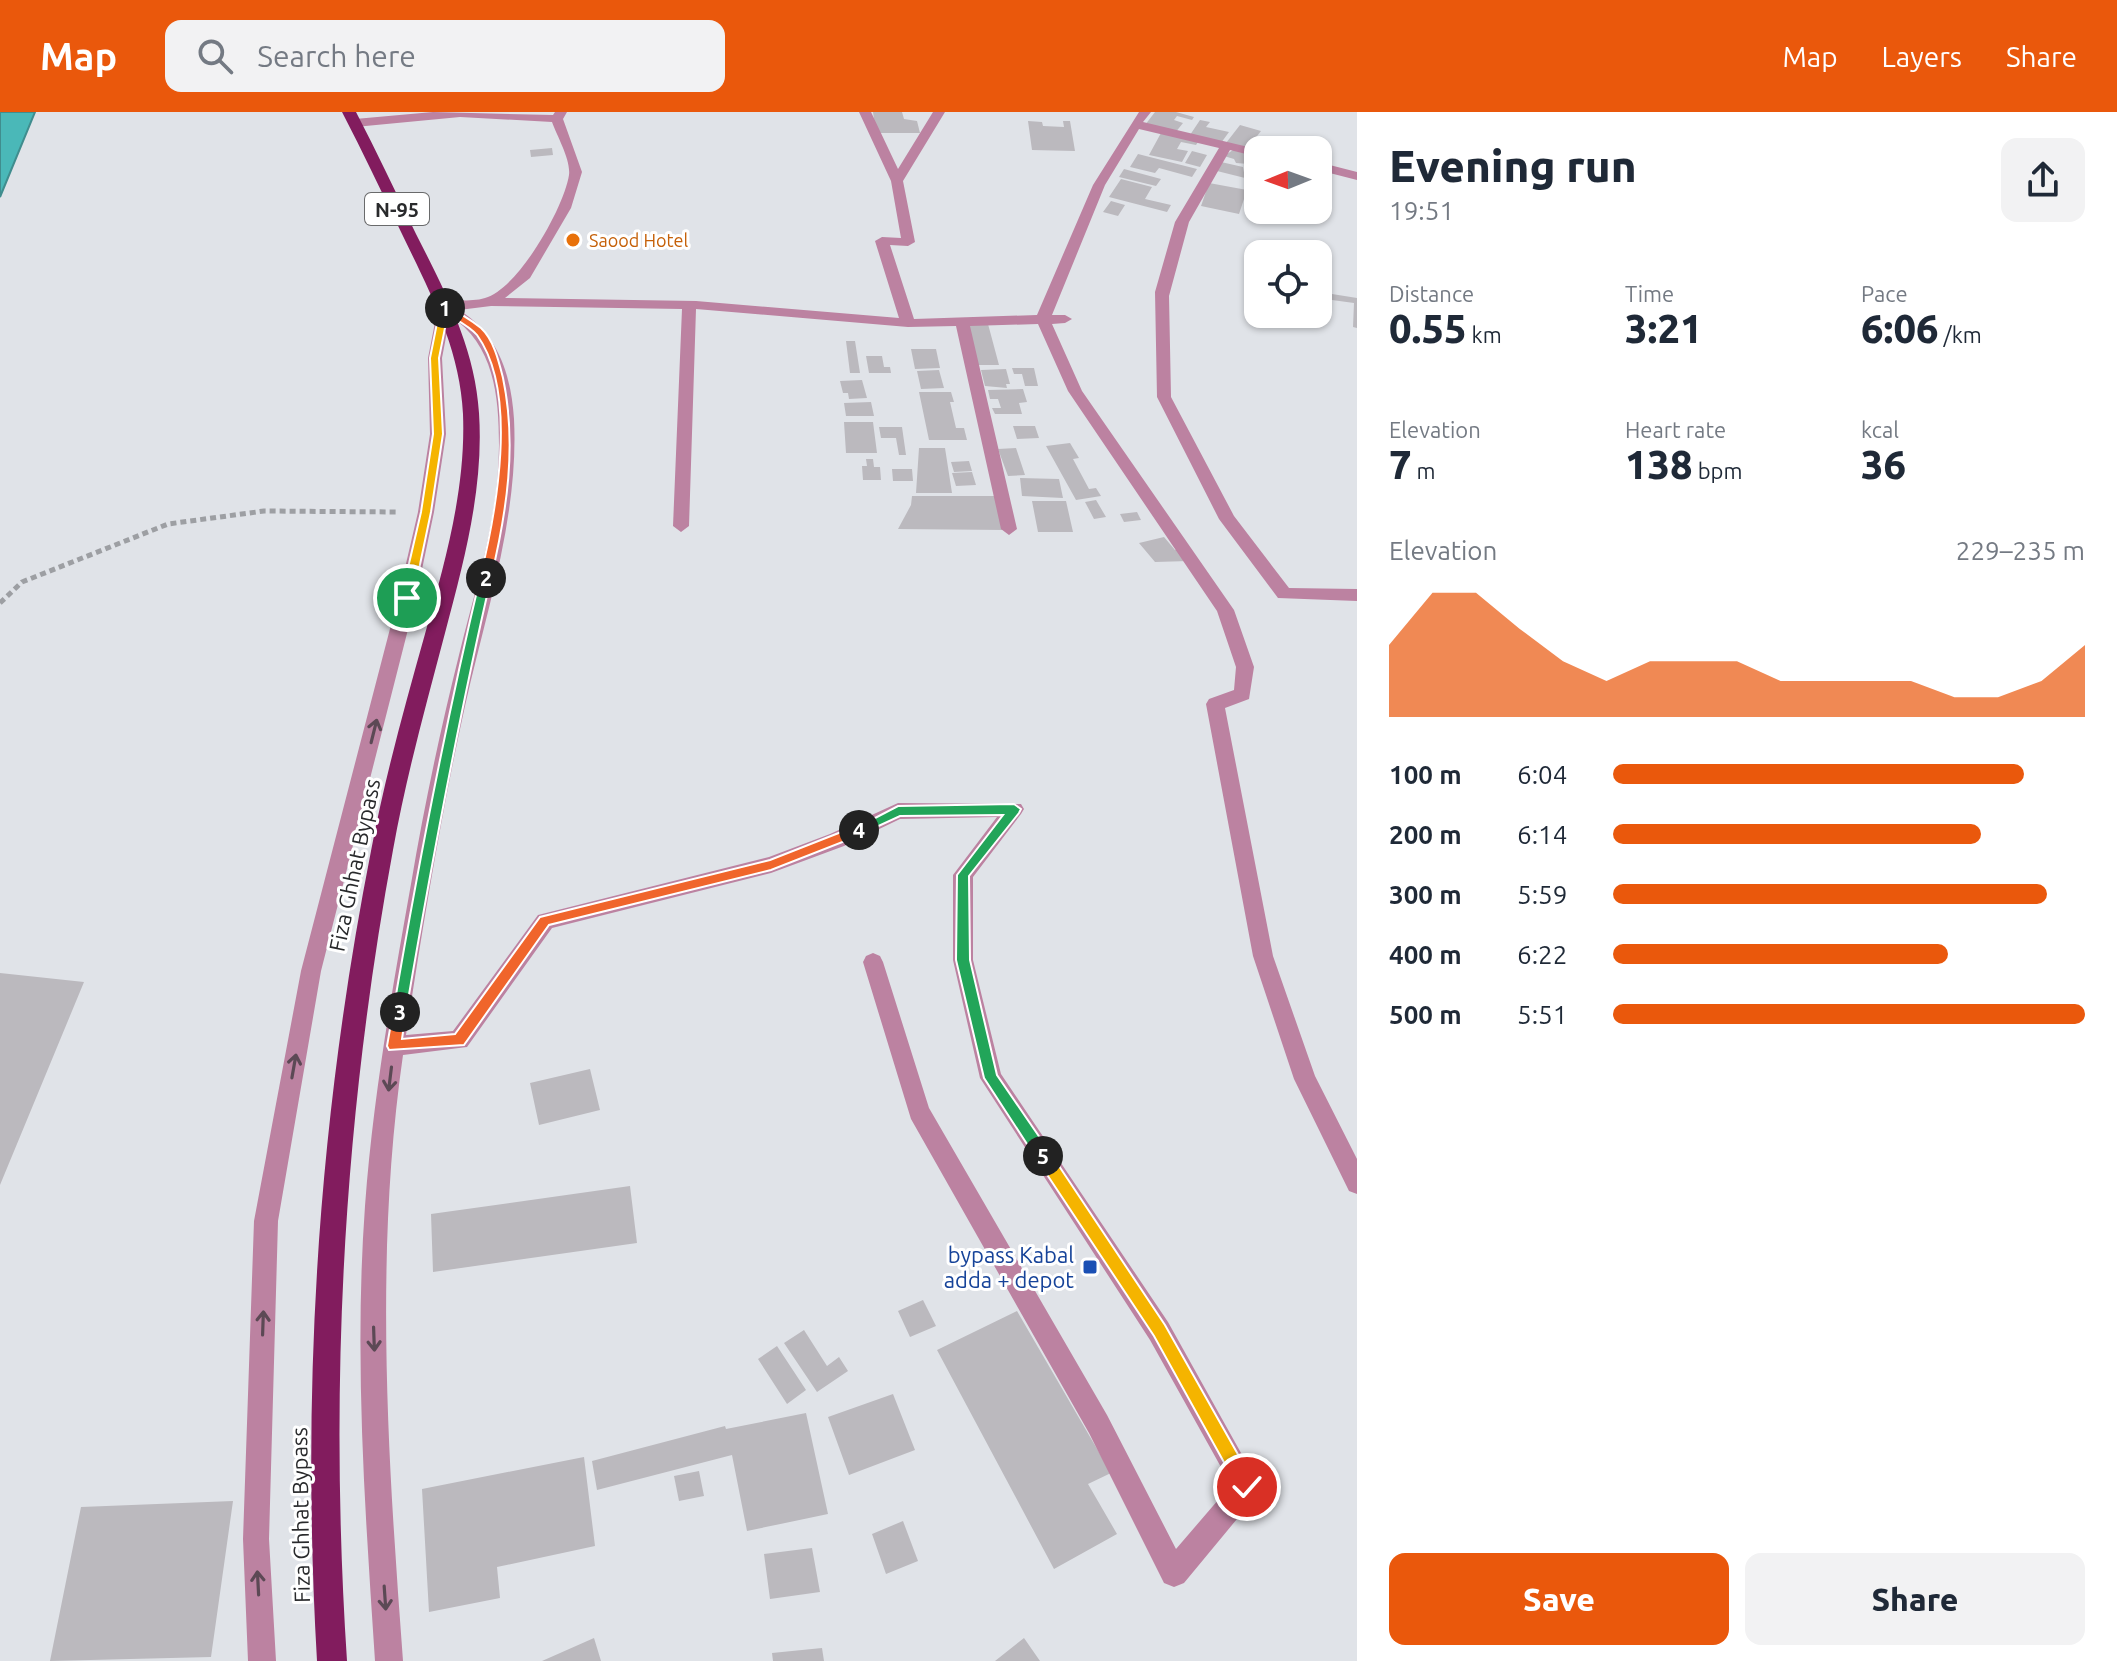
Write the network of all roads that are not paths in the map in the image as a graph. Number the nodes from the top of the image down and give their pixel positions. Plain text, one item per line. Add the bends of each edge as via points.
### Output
1 (865, 112) edge
2 (939, 112) edge
3 (1145, 112) edge
4 (559, 115) edge
5 (352, 118) edge
6 (1135, 124) junction
7 (1226, 147) junction
8 (1244, 150) edge
9 (1332, 170) edge
10 (1357, 176) edge
11 (897, 181) junction
12 (491, 302) junction
13 (689, 305) junction
14 (445, 307) junction
15 (1043, 319) junction
16 (1065, 319) dead end
17 (962, 321) junction
18 (908, 323) junction
19 (681, 526) dead end
20 (1009, 529) dead end
21 (1357, 595) edge
22 (873, 962) dead end
23 (394, 1046) junction
24 (1357, 1183) edge
25 (262, 1661) edge
26 (332, 1661) edge
27 (389, 1661) edge

1 - 11 street
2 - 11 street
3 - 6 street
4 - 5 street
4 - 12 street via 576,172 568,196 523,278
5 - 14 highway, Fiza Ghhat Bypass / N-95
6 - 7 street
6 - 15 street via 1101,183
7 - 8 street
7 - 21 street via 1182,222 1161,298 1164,397 1227,519 1284,594
9 - 10 street
11 - 18 street via 908,242 882,241
12 - 13 street
12 - 14 street
13 - 18 street
13 - 19 street
14 - 23 street via 479,331 494,359 506,416 506,455 496,535 432,824
25 -> 14 street via 256,1539 266,1221 311,971 426,512 438,434 435,358
14 - 26 highway, Fiza Ghhat Bypass / N-95 via 463,359 471,412 463,530 383,844 362,956 334,1174 324,1331 325,1571
15 - 16 street
15 - 17 street
15 - 24 street via 1075,391 1225,610 1245,667 1243,694 1215,704 1263,956 1305,1079
17 - 18 street
17 - 20 street
22 - 23 street via 919,1112 1098,1424 1174,1573 1247,1487 1159,1331 991,1078 963,960 963,875 1014,809 898,811 771,865 545,921 459,1040
23 -> 27 street via 381,1146 374,1328

